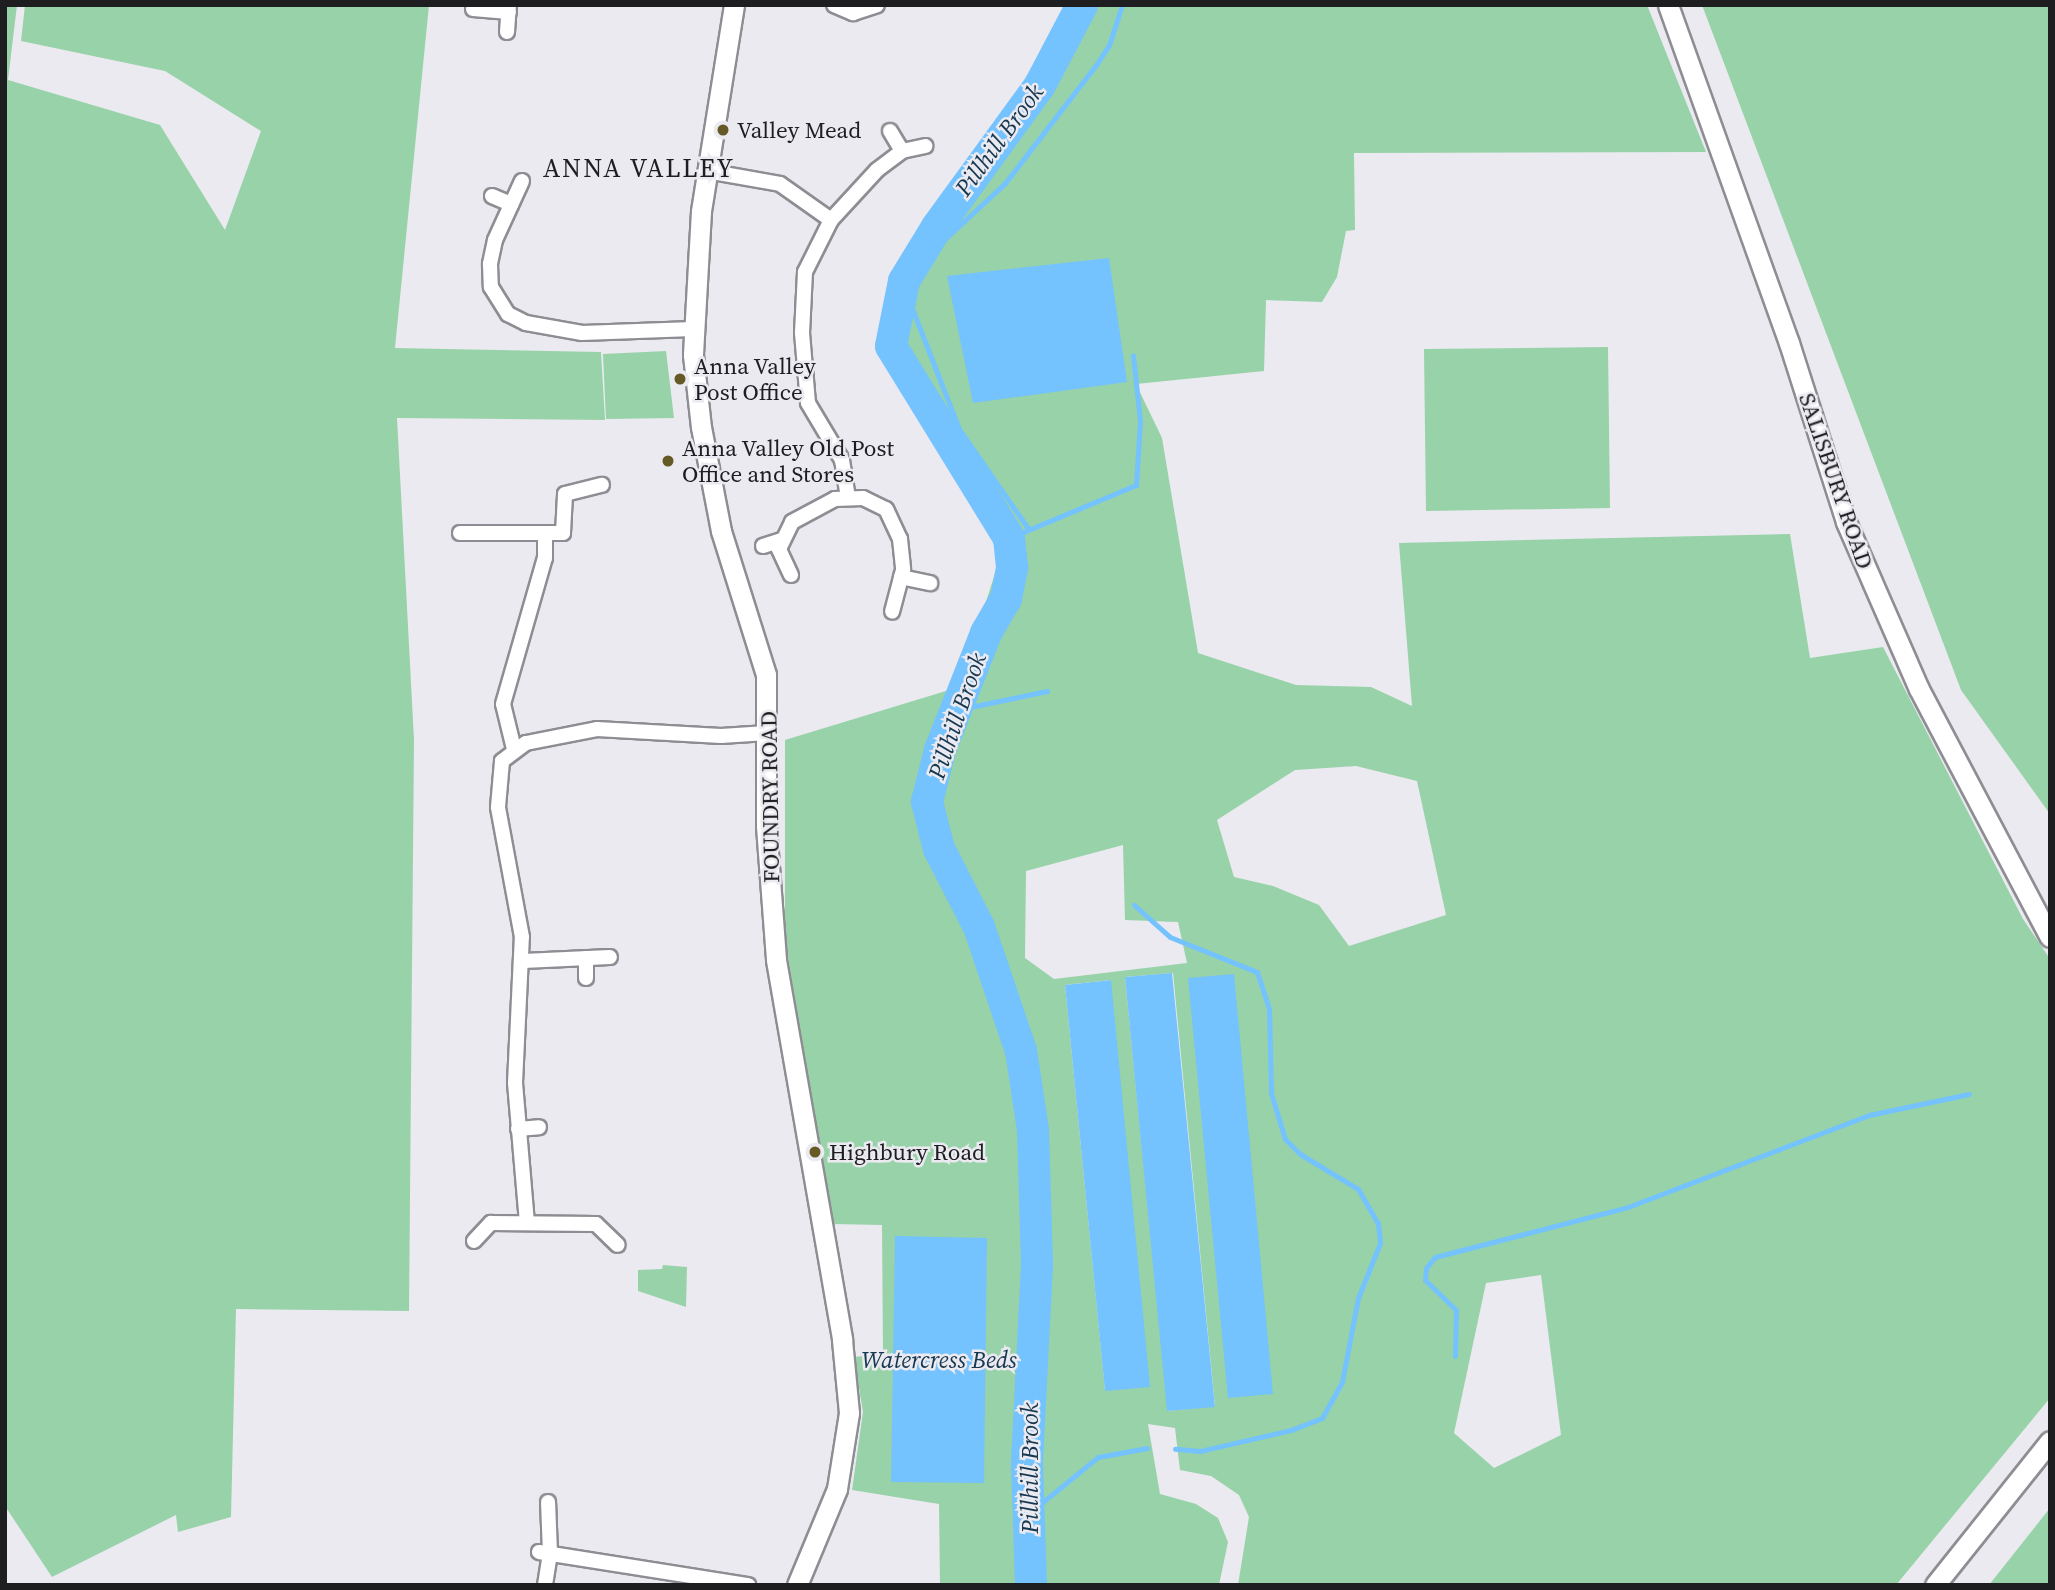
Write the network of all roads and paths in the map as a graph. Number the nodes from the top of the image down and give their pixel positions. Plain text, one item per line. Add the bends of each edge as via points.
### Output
1 (734, 5) edge
2 (834, 5) edge
3 (877, 5) edge
4 (1668, 5) edge
5 (473, 9) dead end
6 (509, 9) edge
7 (507, 32) dead end
8 (890, 131) dead end
9 (925, 146) dead end
10 (902, 151) junction
11 (707, 171) junction
12 (522, 181) dead end
13 (492, 196) dead end
14 (511, 204) junction
15 (831, 220) junction
16 (693, 329) junction
17 (603, 485) dead end
18 (848, 496) junction
19 (460, 533) dead end
20 (545, 533) junction
21 (781, 540) junction
22 (763, 546) dead end
23 (791, 575) dead end
24 (901, 578) junction
25 (930, 583) dead end
26 (892, 612) dead end
27 (767, 733) junction
28 (514, 749) junction
29 (2050, 937) edge
30 (610, 957) dead end
31 (586, 958) junction
32 (523, 961) junction
33 (586, 978) dead end
34 (539, 1127) dead end
35 (517, 1129) junction
36 (527, 1223) junction
37 (474, 1241) dead end
38 (618, 1245) dead end
39 (2050, 1441) edge
40 (548, 1502) dead end
41 (545, 1553) junction
42 (545, 1585) edge
43 (748, 1585) edge
44 (797, 1585) edge
45 (1935, 1585) edge

1 - 11 street, FOUNDRY ROAD
2 - 3 street via 853,13
4 - 29 street, SALISBURY ROAD via 1784,330 1846,522 1919,689
5 - 6 street
6 - 7 street
8 - 10 street
9 - 10 street
10 - 15 street via 877,170
11 - 15 street via 780,184
11 - 16 street, FOUNDRY ROAD
12 - 14 street
13 - 14 street
14 - 16 street via 495,240 490,275 495,298 508,314 526,323 582,333
15 - 18 street via 805,272 802,333 808,404 842,460
16 - 27 street, FOUNDRY ROAD via 701,427 728,557 766,676
17 - 20 street via 565,494 563,533
18 - 21 street via 792,522
18 - 24 street via 875,502 893,516 903,554
19 - 20 street
20 - 28 street via 545,558 504,696 503,717
21 - 22 street
21 - 23 street via 780,558
24 - 25 street
24 - 26 street
27 - 28 street via 721,736 618,727 548,738
27 - 44 street, FOUNDRY ROAD via 766,826 776,960 840,1328 849,1413 837,1489
28 - 32 street via 502,761 498,807 517,896
30 - 31 street
31 - 32 street
31 - 33 street
32 - 35 street via 514,1065
34 - 35 street
35 - 36 street
36 - 37 street via 491,1223
36 - 38 street via 596,1224
39 - 45 street
40 - 41 street
41 - 42 street
41 - 43 street

